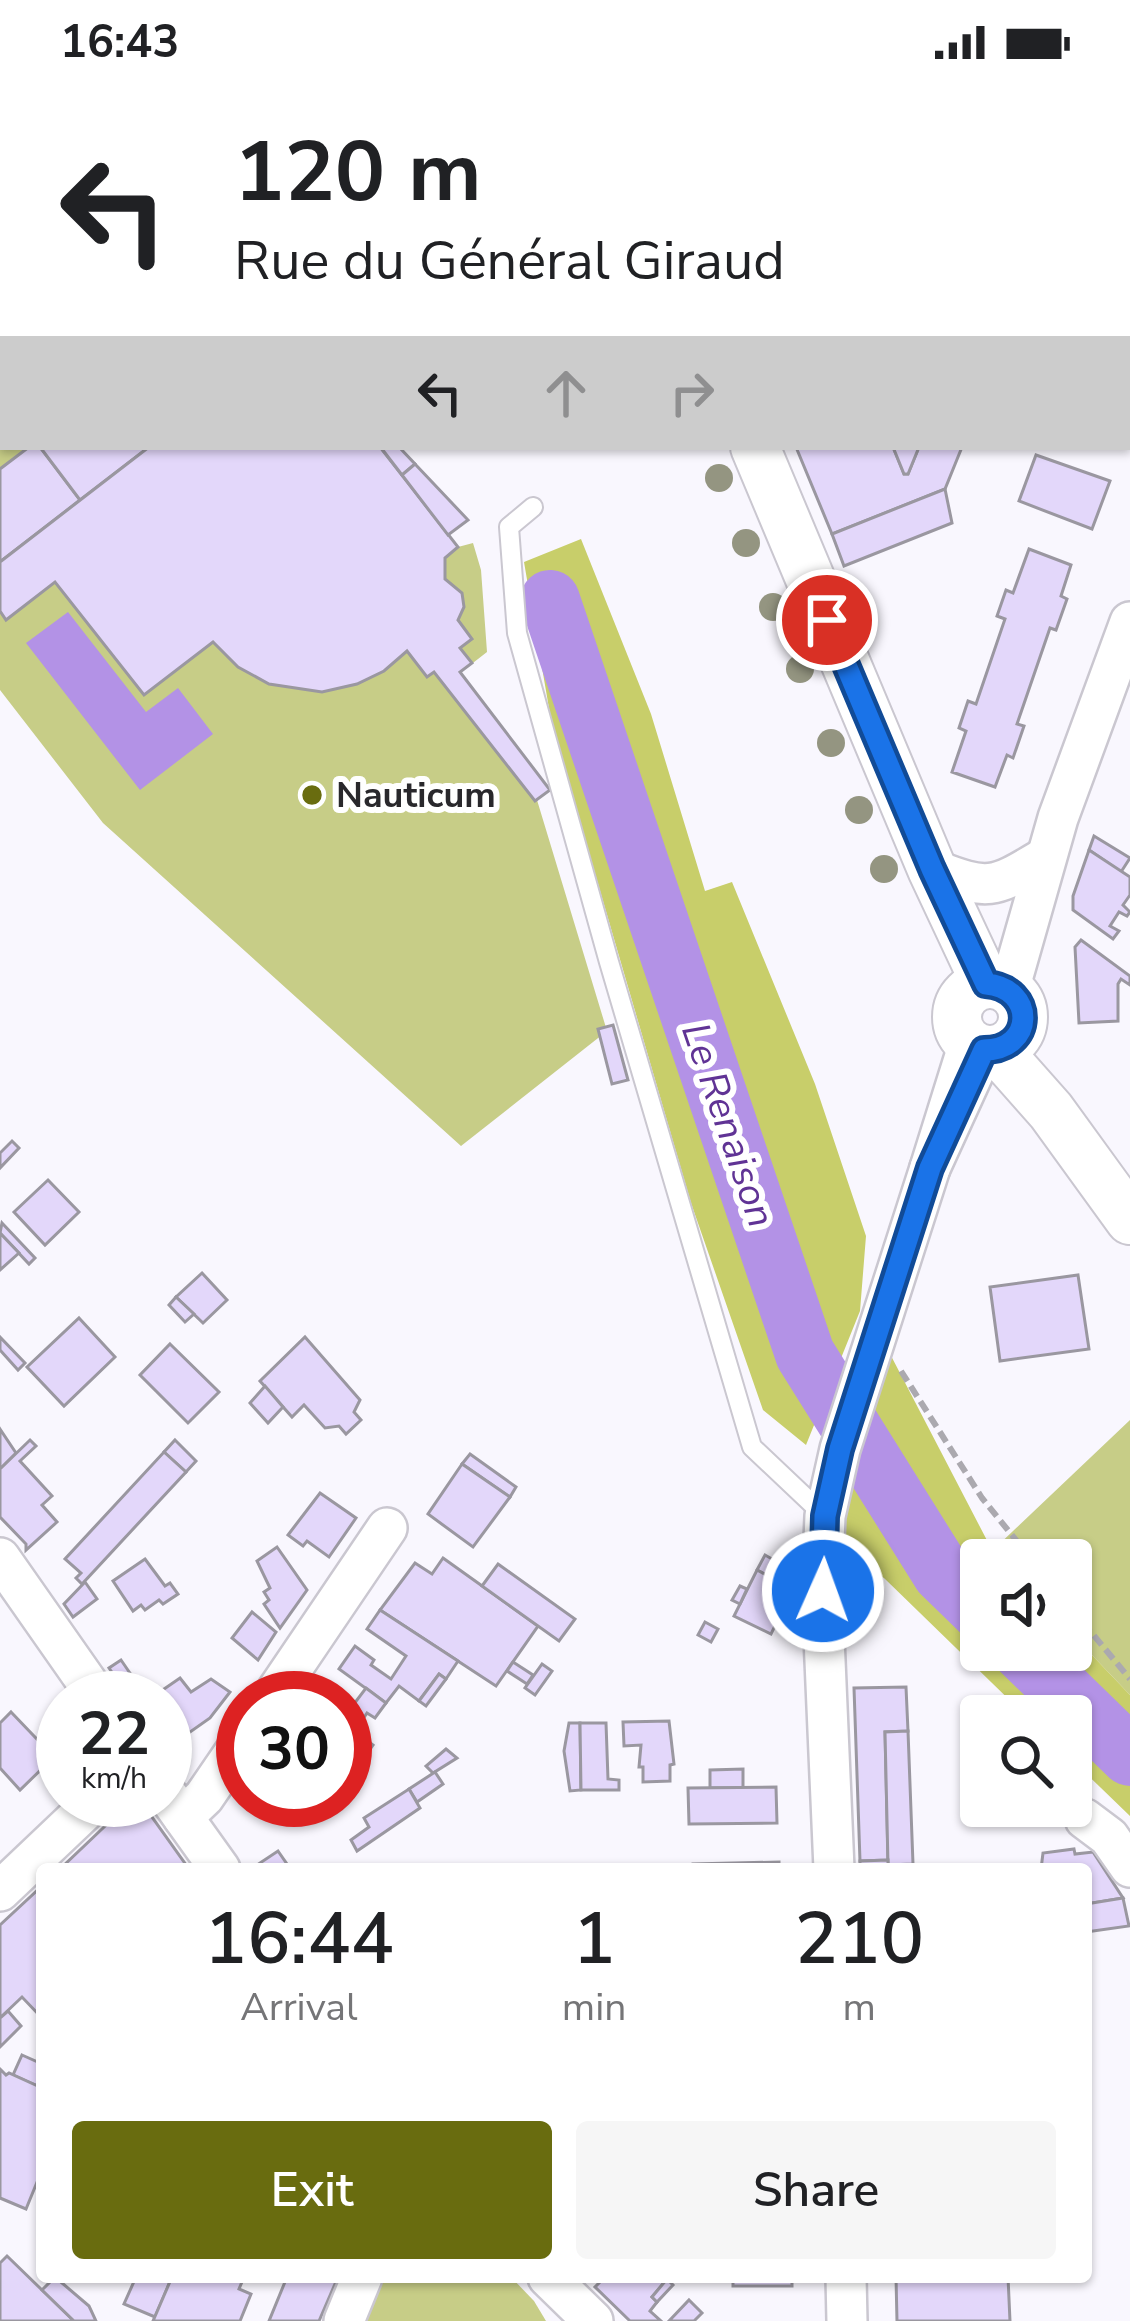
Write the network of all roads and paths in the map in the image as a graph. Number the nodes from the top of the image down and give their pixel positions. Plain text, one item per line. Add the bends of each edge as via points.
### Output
1 (756, 450) edge
2 (533, 507) dead end
3 (1130, 622) edge
4 (1046, 857) junction
5 (932, 869) junction
6 (990, 1017) junction
7 (1130, 1220) edge
8 (877, 1334) junction
9 (825, 1516) junction
10 (387, 1528) dead end
11 (1015, 1539) edge
12 (0, 1558) edge
13 (1092, 1633) edge
14 (79, 1671) edge
15 (290, 1671) edge
16 (1130, 1679) edge
17 (216, 1779) edge
18 (192, 1800) edge
19 (1092, 1825) edge
20 (68, 1827) edge
21 (190, 1827) edge
22 (216, 1863) edge
23 (834, 1863) edge
24 (1130, 1868) edge
25 (0, 1891) edge
26 (360, 2283) edge
27 (554, 2283) edge
28 (846, 2283) edge
29 (344, 2321) edge
30 (593, 2321) edge
31 (847, 2321) edge

1 - 5 street
2 - 9 lane via 509,527 517,633 608,962 752,1447
3 - 4 street
4 - 5 street via 1000,884 970,884
4 - 6 street
5 - 6 street
6 - 7 street
6 - 8 street
8 - 9 street
8 - 11 path
9 - 23 street
10 - 15 street
12 - 14 street
13 - 16 path
17 - 18 street
19 - 24 street
20 - 25 street
21 - 22 street
26 - 29 street
27 - 30 street
28 - 31 street

